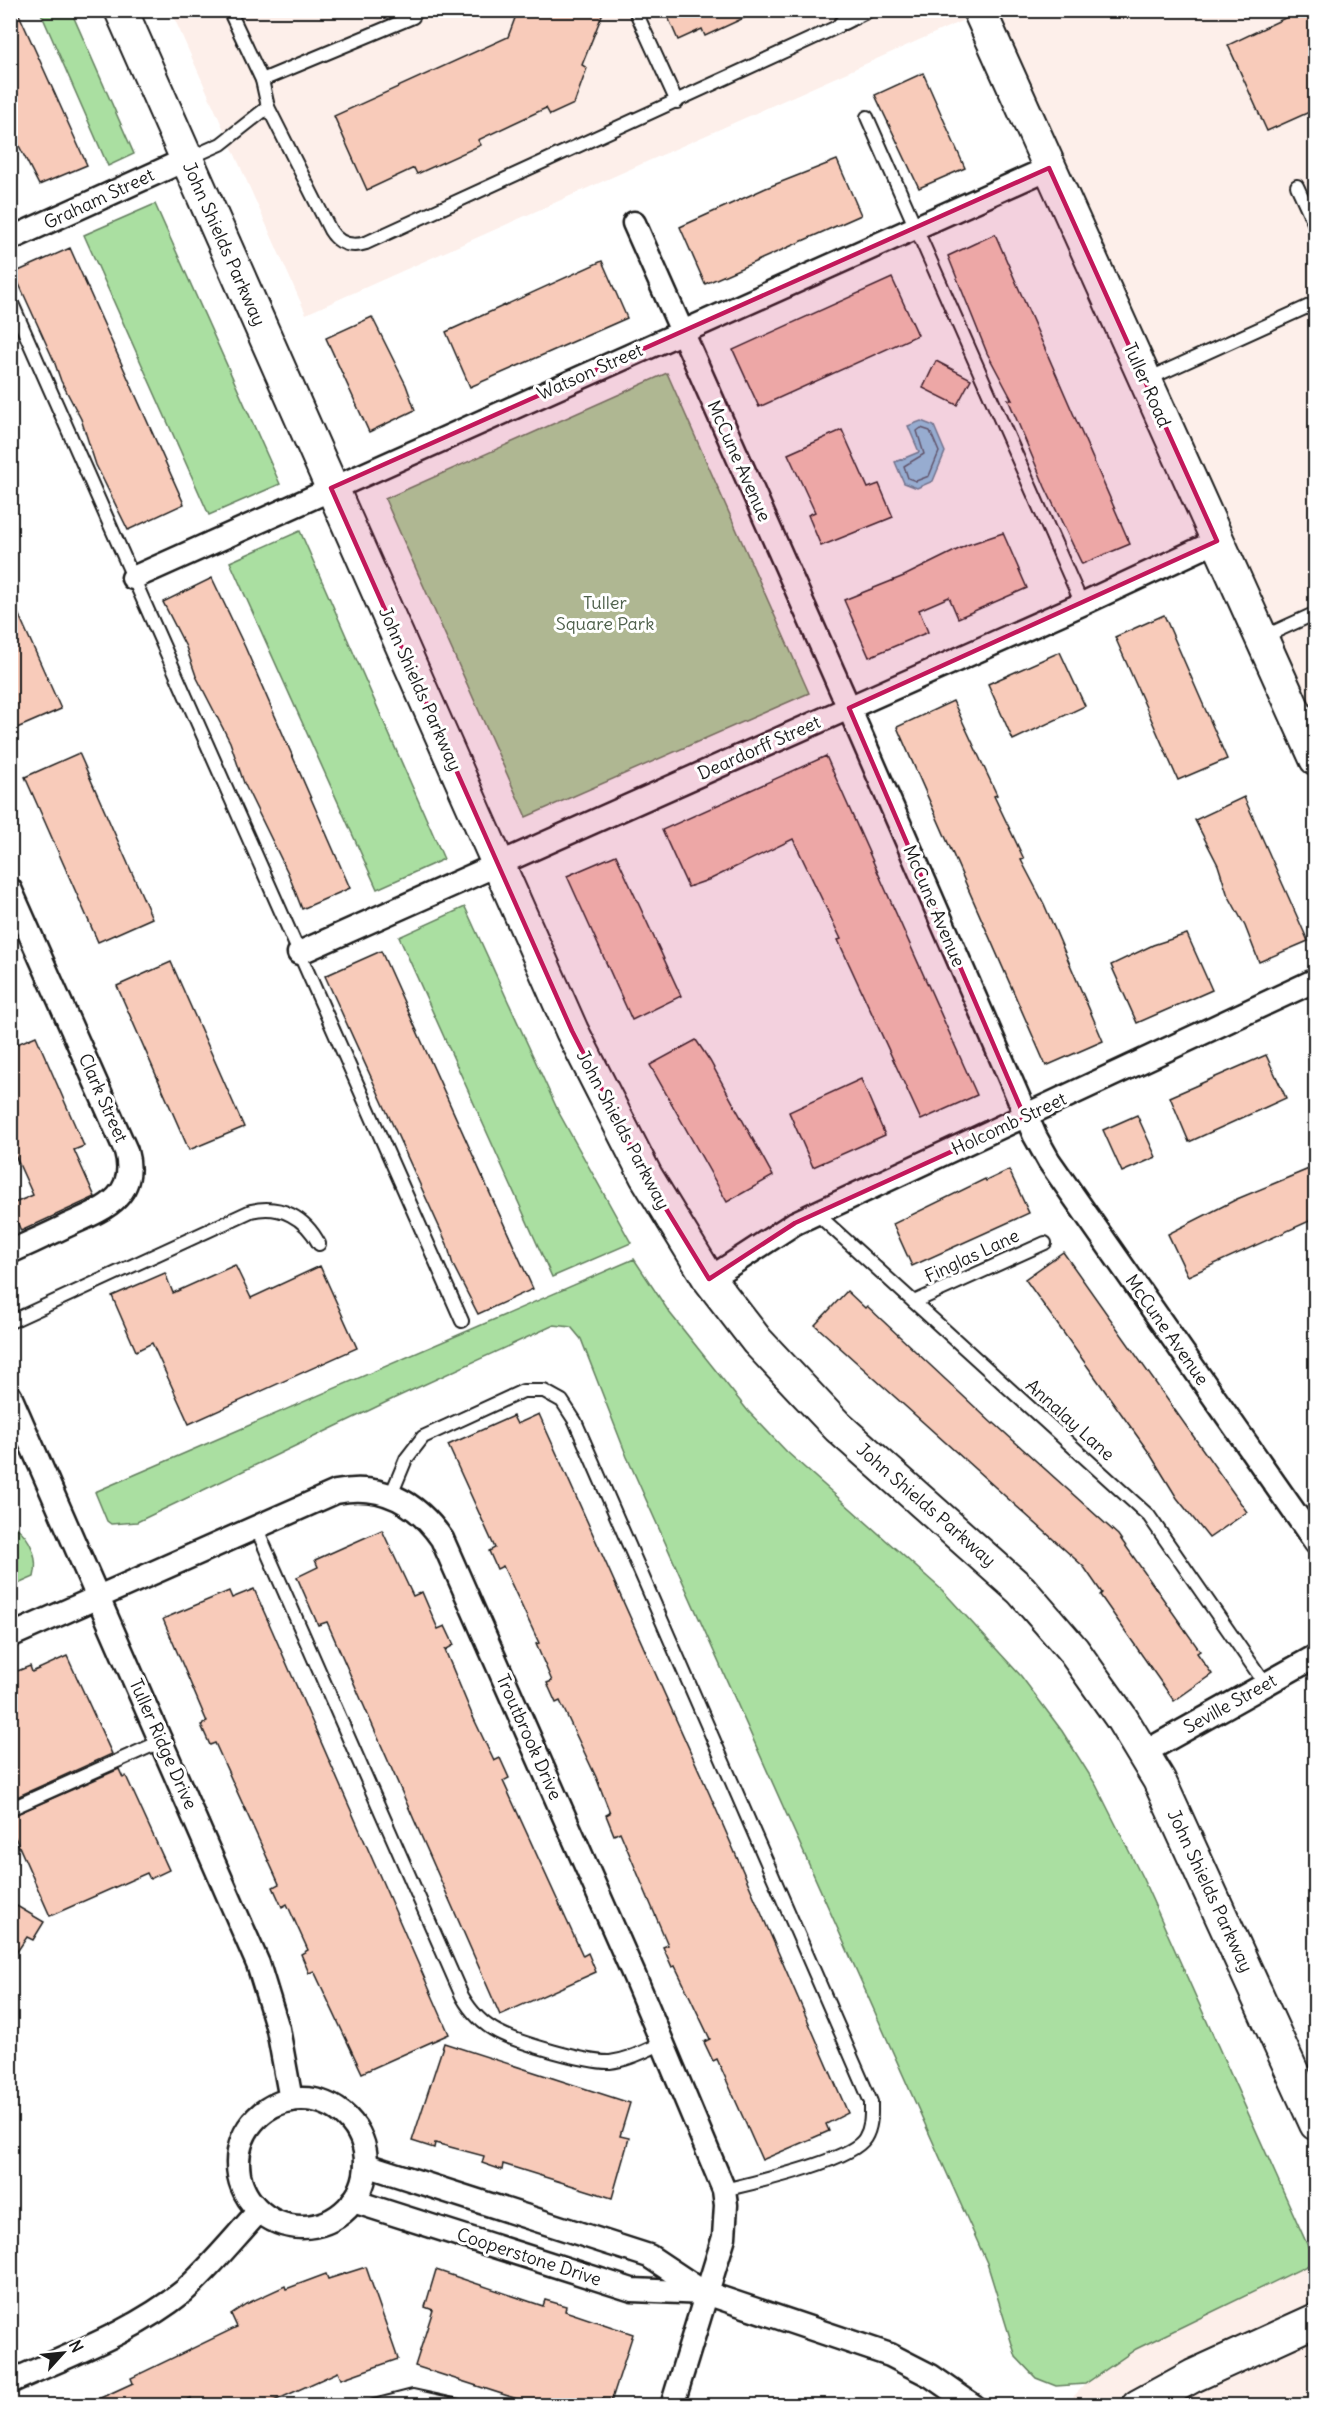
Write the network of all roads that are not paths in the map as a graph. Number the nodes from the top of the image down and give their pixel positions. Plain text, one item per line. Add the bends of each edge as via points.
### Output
1 (121, 10) edge
2 (229, 10) edge
3 (417, 10) edge
4 (635, 10) edge
5 (852, 10) edge
6 (870, 10) edge
7 (980, 10) edge
8 (842, 23) junction
9 (262, 80) junction
10 (677, 102) junction
11 (268, 107) junction
12 (867, 117) dead end
13 (187, 159) junction
14 (1049, 168) junction
15 (1297, 186) dead end
16 (634, 223) dead end
17 (1316, 227) edge
18 (916, 230) junction
19 (10, 239) edge
20 (10, 299) edge
21 (1316, 303) edge
22 (681, 331) junction
23 (1145, 381) junction
24 (332, 488) junction
25 (1217, 541) junction
26 (133, 578) junction
27 (1082, 604) junction
28 (1316, 613) edge
29 (1260, 638) junction
30 (849, 708) junction
31 (1316, 759) edge
32 (498, 864) junction
33 (10, 889) edge
34 (299, 953) junction
35 (1316, 980) edge
36 (1025, 1118) junction
37 (816, 1213) junction
38 (1045, 1243) dead end
39 (319, 1244) dead end
40 (10, 1252) edge
41 (709, 1279) junction
42 (914, 1302) junction
43 (462, 1321) dead end
44 (10, 1322) edge
45 (10, 1396) edge
46 (391, 1495) junction
47 (256, 1527) junction
48 (1316, 1543) edge
49 (99, 1597) junction
50 (10, 1636) edge
51 (1316, 1656) edge
52 (1266, 1685) junction
53 (162, 1741) junction
54 (1145, 1752) junction
55 (10, 1809) edge
56 (663, 2043) junction
57 (291, 2100) junction
58 (1316, 2124) edge
59 (366, 2165) junction
60 (724, 2190) junction
61 (353, 2201) junction
62 (259, 2211) junction
63 (707, 2293) junction
64 (1316, 2320) edge
65 (10, 2382) edge
66 (374, 2406) edge
67 (459, 2406) edge
68 (672, 2406) edge
69 (974, 2406) edge
70 (1138, 2406) edge

1 - 13 street, John Shields Parkway
2 - 9 lane
3 - 9 lane via 409,19
4 - 10 lane
5 - 8 lane
6 - 8 lane
7 - 14 street, Tuller Road
8 - 10 lane
9 - 11 lane
10 - 11 lane via 366,243 353,245 337,240 330,230
11 - 13 lane via 220,144
12 - 18 lane
13 - 19 street, Graham Street
13 - 24 street, John Shields Parkway
14 - 18 street, Watson Street
14 - 23 street, Tuller Road
15 - 17 lane
16 - 22 street, McCune Avenue
18 - 22 street, Watson Street
18 - 27 lane
20 - 26 lane
21 - 23 lane
22 - 24 street, Watson Street
22 - 30 street, McCune Avenue
23 - 25 street, Tuller Road
24 - 26 street, Watson Street
24 - 32 street, John Shields Parkway
25 - 27 street, Deardorff Street
25 - 29 street, Tuller Road
26 - 34 lane
27 - 30 street, Deardorff Street
28 - 29 lane
29 - 31 street, Tuller Road
30 - 32 street, Deardorff Street
30 - 36 street, McCune Avenue
32 - 34 street, Deardorff Street
32 - 41 street, John Shields Parkway via 611,1113
33 - 40 street, Clark Street via 129,1165 124,1188 110,1205
34 - 43 lane
35 - 36 street, Holcomb Street
36 - 37 street, Holcomb Street
36 - 48 street, McCune Avenue via 1049,1161
37 - 41 street, Holcomb Street via 780,1230
37 - 42 lane, Annalay Lane
38 - 42 lane, Finglas Lane
39 - 44 lane via 303,1222 287,1212 251,1210
41 - 54 street, John Shields Parkway via 763,1348 818,1408 1021,1590 1073,1650
42 - 52 lane, Annalay Lane via 1149,1516
45 - 49 street, Tuller Ridge Drive
46 - 47 street, Troutbrook Drive via 366,1489 336,1492
46 - 56 street, Troutbrook Drive via 423,1514 442,1539
46 - 60 lane via 406,1459 423,1437 523,1391 544,1391 562,1401 575,1421 871,2102 872,2121 864,2140 846,2155
47 - 49 street, Troutbrook Drive
47 - 56 lane via 471,2010 505,2035 595,2062 625,2059
49 - 50 street, Troutbrook Drive
49 - 53 street, Tuller Ridge Drive
51 - 52 street, Seville Street
52 - 54 street, Seville Street
53 - 55 lane
53 - 57 street, Tuller Ridge Drive via 258,1964 278,2029
54 - 58 street, John Shields Parkway
56 - 60 street, Troutbrook Drive
57 - 59 street via 320,2102 345,2116 362,2141
57 - 62 street via 255,2119 240,2146 239,2176 246,2195
59 - 61 street via 364,2180
59 - 63 street, Cooperstone Drive via 643,2253
60 - 63 street, Troutbrook Drive via 724,2237
61 - 62 street via 334,2218 307,2227 287,2226
61 - 63 street, Cooperstone Drive via 632,2289
62 - 65 street via 200,2275 164,2306 118,2333
63 - 68 street, Troutbrook Drive
63 - 69 street, Cooperstone Drive via 890,2355 931,2376
64 - 70 street via 1193,2376
66 - 67 lane via 413,2396

